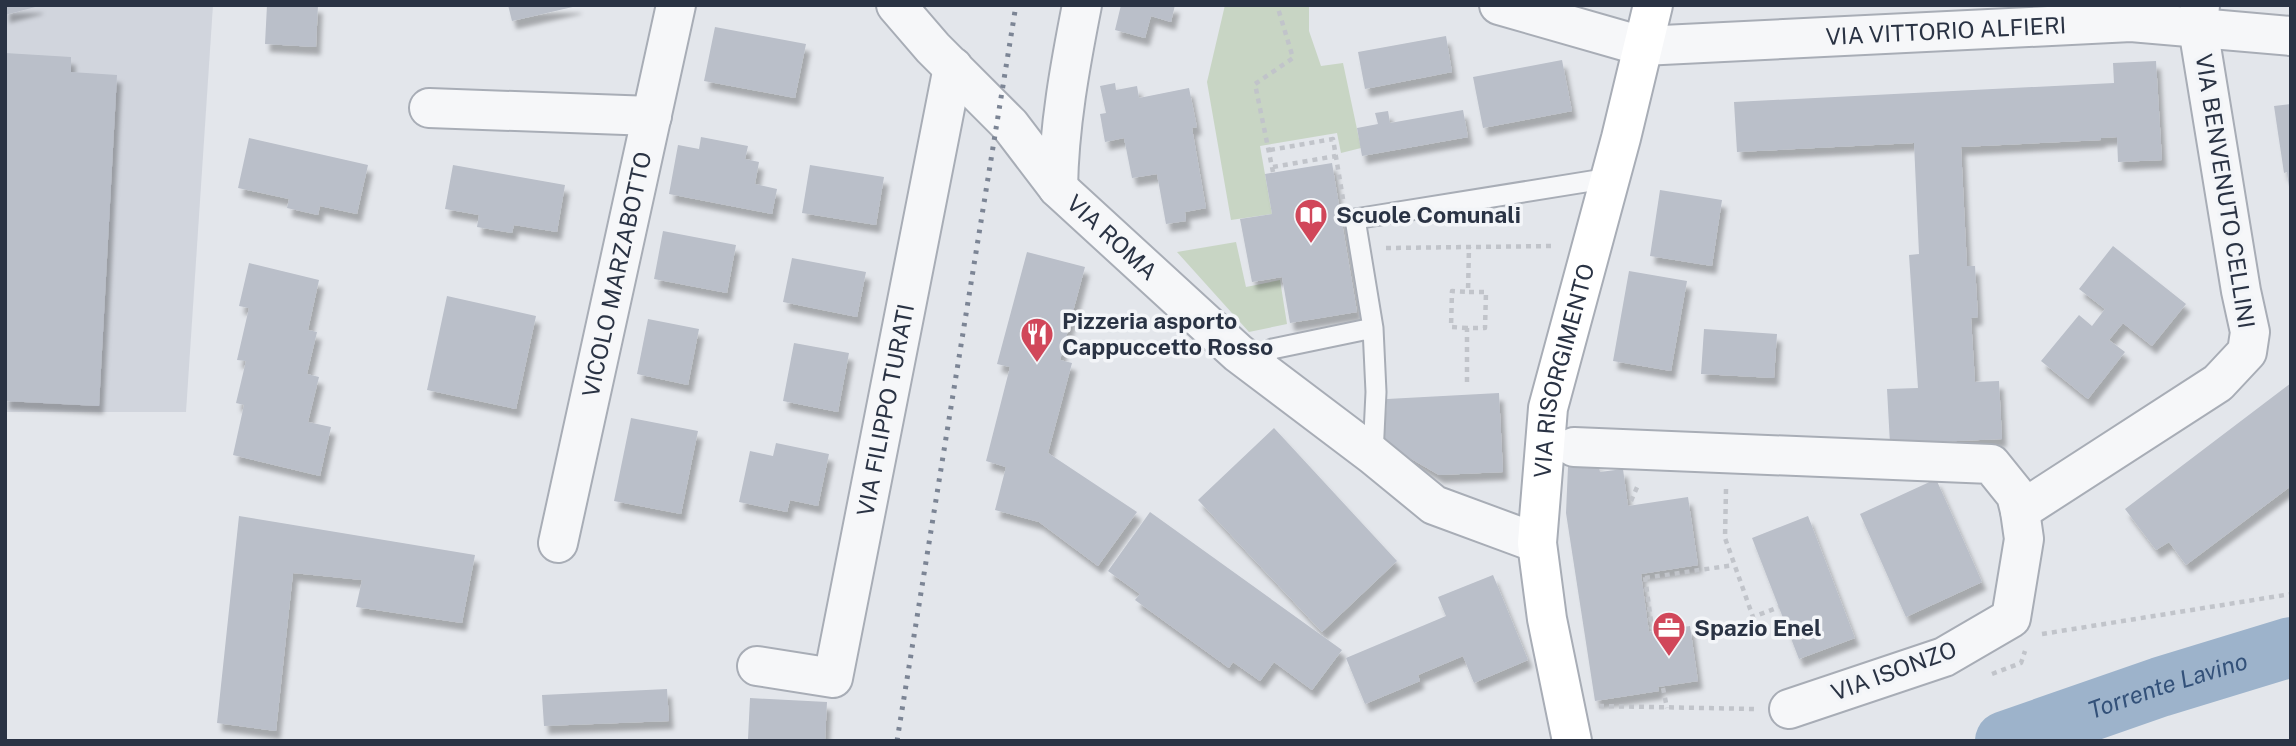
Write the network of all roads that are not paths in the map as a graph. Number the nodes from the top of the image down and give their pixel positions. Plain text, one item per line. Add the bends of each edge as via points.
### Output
1 (676, 5) edge
2 (896, 5) edge
3 (1082, 5) edge
4 (1499, 5) edge
5 (1653, 5) edge
6 (2199, 17) edge
7 (2291, 36) edge
8 (1642, 46) junction
9 (953, 67) junction
10 (1065, 93) junction
11 (429, 108) dead end
12 (652, 116) junction
13 (1010, 125) junction
14 (1610, 178) junction
15 (1058, 188) junction
16 (1373, 328) junction
17 (1258, 367) junction
18 (1574, 447) dead end
19 (1373, 455) junction
20 (2021, 511) junction
21 (558, 543) dead end
22 (1537, 543) junction
23 (757, 666) dead end
24 (1789, 709) dead end
25 (1568, 724) edge

1 - 12 street, VICOLO MARZABOTTO
2 - 9 street, VIA ROMA
3 - 10 street
4 - 8 street, VIA VITTORIO ALFIERI
5 - 8 main road, VIA RISORGIMENTO
6 - 7 street, VIA VITTORIO ALFIERI
6 - 8 street, VIA VITTORIO ALFIERI
6 - 20 street, VIA BENVENUTO CELLINI via 2250,332 2247,352 2218,383
8 - 14 main road, VIA RISORGIMENTO
9 - 13 street, VIA ROMA
9 - 23 street, VIA FILIPPO TURATI via 832,678
10 - 13 street via 1036,121
10 - 15 street
11 - 12 street
12 - 21 street, VICOLO MARZABOTTO
13 - 15 street, VIA ROMA
14 - 16 lane via 1355,219
14 - 22 main road, VIA RISORGIMENTO via 1548,408
15 - 17 street, VIA ROMA
16 - 17 lane via 1272,349
16 - 19 lane
17 - 19 street, VIA ROMA
18 - 20 street, VIA RISORGIMENTO via 1990,464 2016,495
19 - 22 street, VIA ROMA via 1434,505
20 - 24 street, VIA ISONZO via 2024,539 2011,618 1944,657
22 - 25 main road, VIA RISORGIMENTO

